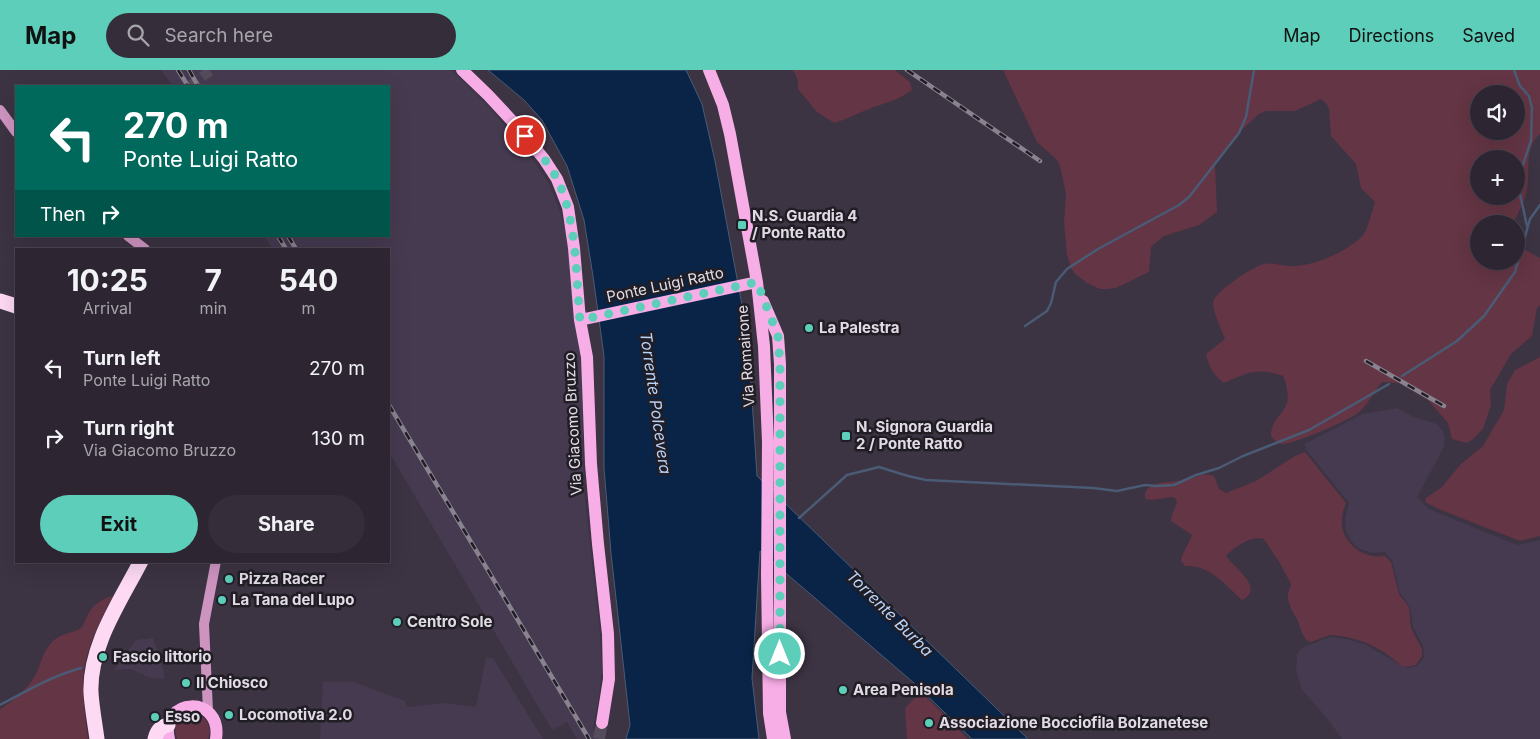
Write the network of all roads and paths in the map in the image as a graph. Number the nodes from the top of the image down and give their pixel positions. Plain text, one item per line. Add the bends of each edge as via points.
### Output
1 (462, 70) edge
2 (709, 70) edge
3 (0, 110) edge
4 (15, 131) edge
5 (129, 237) edge
6 (144, 248) edge
7 (750, 283) junction
8 (0, 301) edge
9 (15, 306) edge
10 (580, 320) junction
11 (140, 563) edge
12 (216, 563) edge
13 (206, 688) junction
14 (191, 706) junction
15 (208, 711) junction
16 (602, 723) tunnel mouth
17 (168, 732) edge
18 (96, 739) edge
19 (155, 739) edge
20 (216, 739) edge
21 (773, 739) edge
22 (785, 739) edge

1 - 10 main road, Via Giacomo Bruzzo via 515,124 557,179 568,207
2 - 7 main road via 730,134
3 - 4 main road
5 - 6 main road
7 - 10 main road, Ponte Luigi Ratto
7 - 21 main road, Via Romairone via 764,346 768,442 769,713
7 - 22 main road, Via Romairone via 778,336 780,712
8 - 9 highway
10 - 16 main road, Via Giacomo Bruzzo via 587,356 591,464 608,634 609,679
11 - 18 highway via 113,615 95,661 91,692
12 - 13 main road via 204,624
13 - 14 main road
13 - 15 main road
14 - 15 main road
14 - 17 main road via 181,708 172,716
15 - 20 main road via 216,724
17 - 19 highway via 162,726

